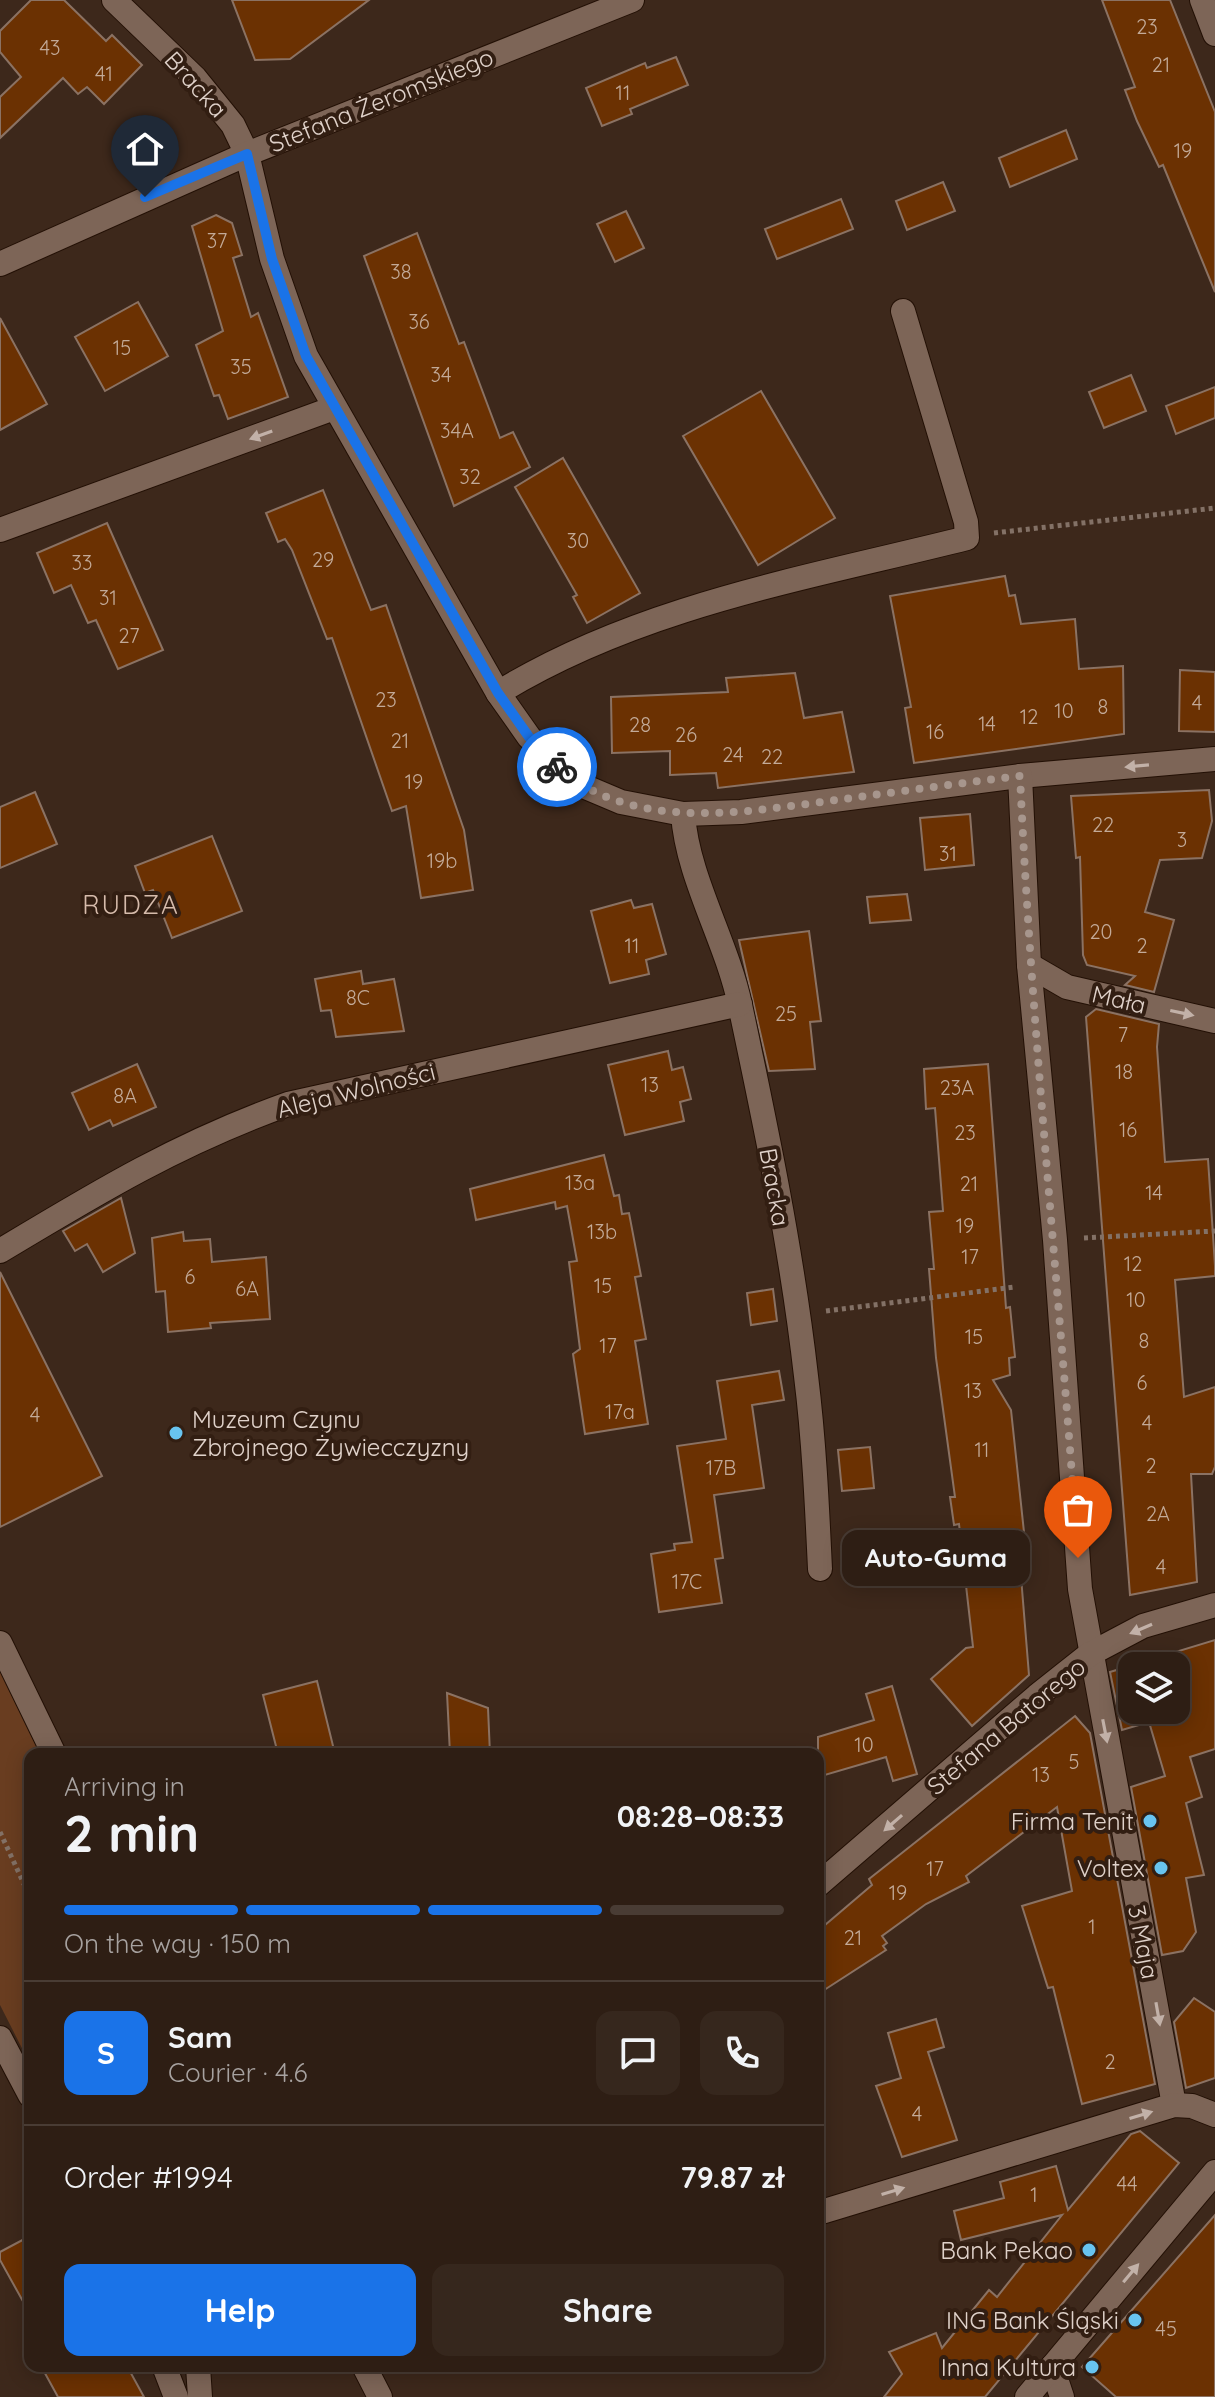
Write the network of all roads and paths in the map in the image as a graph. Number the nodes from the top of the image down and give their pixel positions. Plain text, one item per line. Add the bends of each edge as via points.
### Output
1 (114, 0) edge
2 (632, 0) edge
3 (1202, 0) edge
4 (1215, 34) edge
5 (247, 154) junction
6 (0, 264) edge
7 (903, 311) dead end
8 (334, 408) junction
9 (1215, 508) edge
10 (0, 530) edge
11 (967, 538) junction
12 (498, 693) junction
13 (1215, 759) edge
14 (1020, 776) junction
15 (683, 814) junction
16 (1029, 965) junction
17 (740, 1004) junction
18 (1215, 1021) edge
19 (1215, 1231) edge
20 (1055, 1240) junction
21 (0, 1251) edge
22 (1015, 1287) dead end
23 (798, 1315) junction
24 (820, 1569) dead end
25 (1215, 1605) edge
26 (0, 1643) edge
27 (1090, 1654) junction
28 (51, 1748) edge
29 (0, 1832) edge
30 (824, 1880) edge
31 (24, 1884) edge
32 (0, 2038) edge
33 (24, 2084) edge
34 (1174, 2105) junction
35 (1215, 2115) edge
36 (1215, 2172) edge
37 (824, 2211) edge
38 (1052, 2367) junction
39 (166, 2372) edge
40 (198, 2372) edge
41 (367, 2372) edge
42 (176, 2397) edge
43 (200, 2397) edge
44 (380, 2397) edge
45 (1027, 2397) edge
46 (1062, 2397) edge

1 - 5 street, Bracka via 195,78 233,125
2 - 5 street, Stefana Żeromskiego
3 - 4 street
5 - 6 street, Stefana Żeromskiego
5 - 8 street, Bracka via 272,259 297,334
7 - 11 street
8 -> 10 street
8 - 12 street, Bracka
9 - 11 path
11 - 12 street via 700,605 549,661
12 - 15 street, Bracka via 529,737 576,783 621,802
13 -> 14 street, Bracka
14 - 15 street, Bracka via 741,812
14 - 16 street, 3 Maja
15 - 17 street, Bracka via 684,832
16 -> 18 street, Mała via 1067,987
16 - 20 street, 3 Maja
17 - 21 street, Aleja Wolności via 288,1104 219,1129 135,1170
17 - 23 street, Bracka
19 - 20 path
20 - 27 street, 3 Maja via 1080,1589
22 - 23 path
23 - 24 street, Bracka
25 -> 27 street, Stefana Batorego via 1143,1626
26 - 28 street
27 -> 30 street, Stefana Batorego
27 -> 34 street, 3 Maja
29 - 31 path
32 - 33 street
34 - 35 street
37 -> 34 street
38 -> 36 street
38 - 45 street
38 - 46 street
39 - 42 street
40 - 43 street
41 - 44 street

